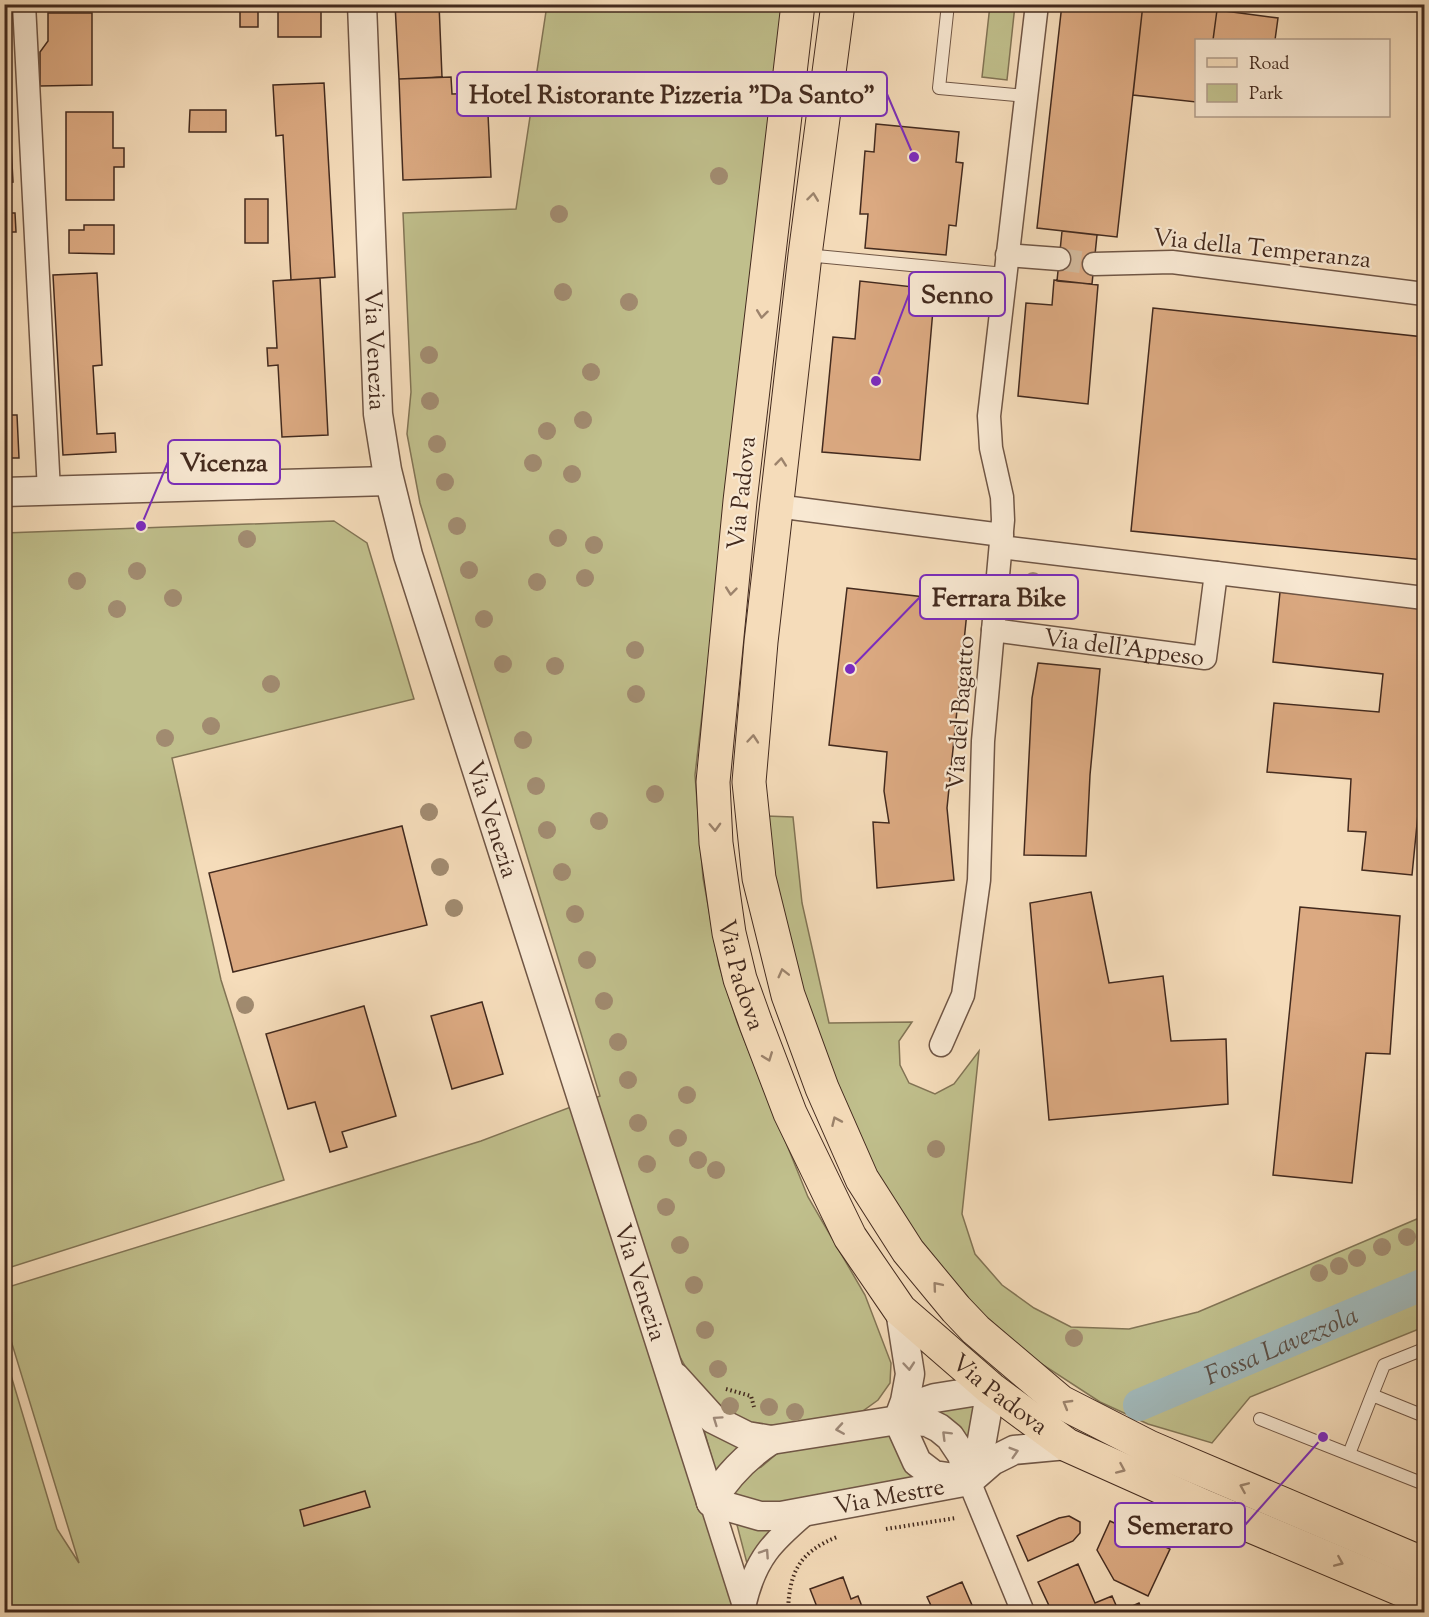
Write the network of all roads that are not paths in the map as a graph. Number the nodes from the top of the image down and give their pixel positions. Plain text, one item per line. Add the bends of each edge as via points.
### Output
1 (24, 4) edge
2 (362, 4) edge
3 (798, 4) edge
4 (948, 4) edge
5 (1037, 4) edge
6 (838, 9) edge
7 (1026, 96) junction
8 (805, 255) junction
9 (1059, 259) tunnel mouth
10 (1006, 264) junction
11 (1094, 264) tunnel mouth
12 (1425, 294) edge
13 (389, 481) junction
14 (49, 491) junction
15 (4, 492) edge
16 (740, 501) junction
17 (777, 506) junction
18 (1001, 541) junction
19 (1216, 573) junction
20 (1425, 597) edge
21 (993, 630) junction
22 (713, 782) junction
23 (749, 782) junction
24 (941, 1045) dead end
25 (900, 1310) junction
26 (1425, 1349) edge
27 (1015, 1362) junction
28 (668, 1368) junction
29 (992, 1389) junction
30 (1372, 1395) junction
31 (1425, 1416) edge
32 (1260, 1419) dead end
33 (898, 1420) junction
34 (771, 1440) junction
35 (1067, 1445) junction
36 (1349, 1454) junction
37 (969, 1481) junction
38 (1425, 1484) edge
39 (711, 1502) junction
40 (810, 1510) junction
41 (1294, 1526) junction
42 (1425, 1564) edge
43 (1425, 1599) edge
44 (745, 1610) edge
45 (1023, 1612) edge

1 - 14 street
2 - 13 street, Via Venezia via 377,384
3 -> 16 main road, Via Padova
4 - 7 lane via 939,88
5 - 7 street, Via del Bagatto
8 -> 6 main road, Via Padova
7 - 10 street, Via del Bagatto
8 - 10 lane
17 -> 8 main road, Via Padova
9 - 10 street
10 - 18 street, Via del Bagatto via 989,416 991,448 1002,496
11 - 12 street, Via della Temperanza via 1172,261
13 - 14 street
13 - 28 street, Via Venezia via 408,555
14 - 15 street
16 - 17 main road
16 -> 22 main road, Via Padova
17 - 18 street
23 -> 17 main road, Via Padova
18 - 19 street
18 - 21 street, Via del Bagatto
19 - 20 street
19 - 21 street, Via dell'Appeso via 1205,658
21 - 24 street, Via del Bagatto via 983,741 979,880 963,995
22 - 23 main road
22 -> 25 main road, Via Padova via 716,843 740,979 790,1113 850,1237
27 -> 23 main road, Via Padova via 956,1309 908,1251 862,1179 822,1088 788,995 759,878
25 - 29 main road, Via Padova
25 -> 33 street via 910,1374
26 - 30 lane via 1384,1365
27 - 29 main road, Via Mestre
41 -> 27 main road, Via Padova via 1062,1402
34 -> 28 street, Via Mestre via 747,1436 713,1419
28 - 39 street, Via Venezia
29 - 33 street, Via Mestre via 935,1398 920,1403
29 - 35 main road, Via Padova
29 - 37 street, Via Mestre via 980,1451
30 - 31 lane
30 - 36 lane
32 - 36 lane
33 -> 34 street, Via Mestre
33 - 37 street, Via Mestre via 917,1461 934,1475
37 -> 33 street, Via Mestre via 962,1455 950,1437 927,1422
34 - 39 street, Via Mestre via 736,1466
37 -> 35 street, Via Mestre via 992,1461 1014,1450
35 -> 41 main road, Via Padova
36 - 38 lane
37 - 40 street, Via Mestre
37 - 45 street
39 - 40 street, Via Mestre via 760,1516
39 - 44 street, Via Venezia
44 -> 40 street, Via Mestre via 759,1562 772,1543
41 - 42 main road, Via Padova
41 -> 43 main road, Via Padova

